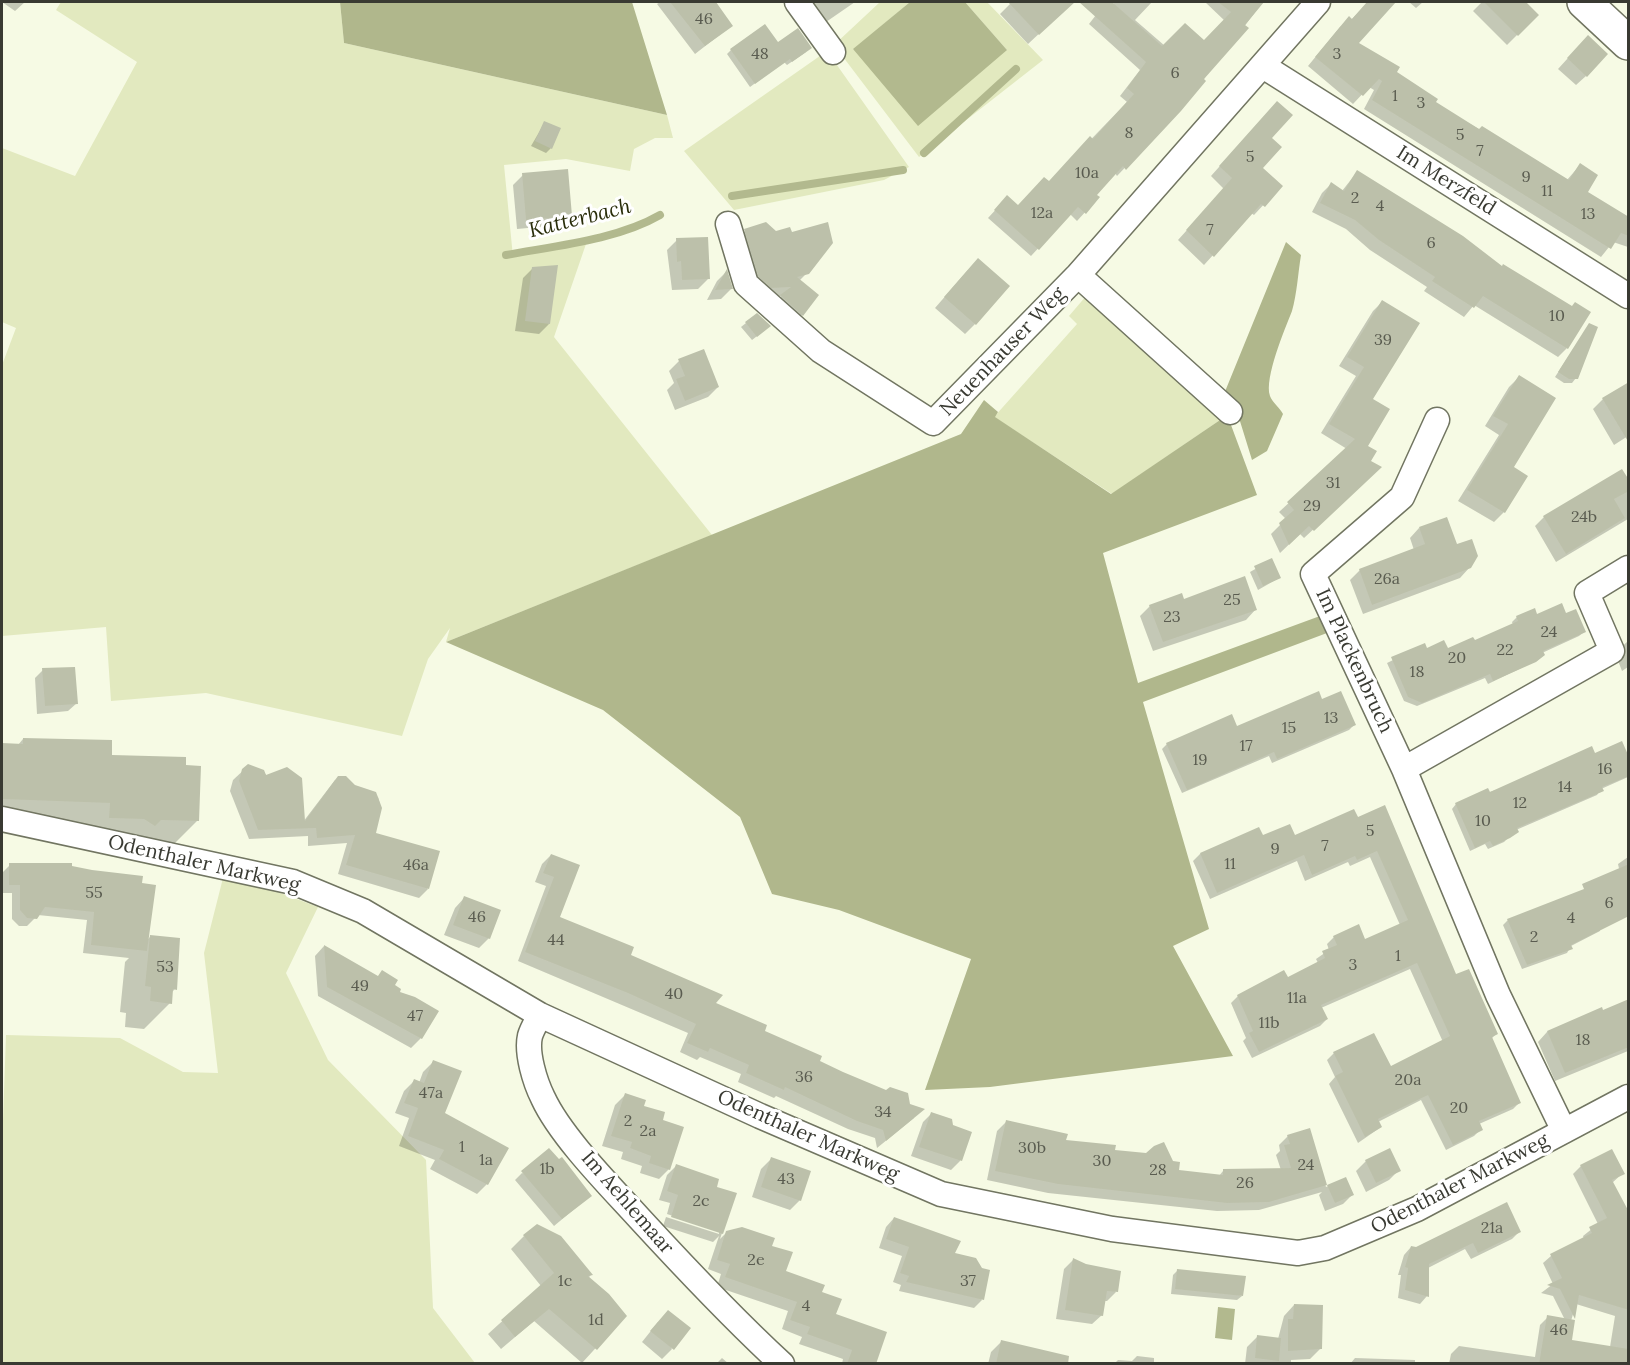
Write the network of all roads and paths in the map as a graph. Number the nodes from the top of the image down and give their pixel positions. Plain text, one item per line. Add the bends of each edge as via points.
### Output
1 (797, 2) edge
2 (1318, 2) edge
3 (1584, 2) edge
4 (1629, 42) edge
5 (833, 52) dead end
6 (1263, 66) junction
7 (728, 224) dead end
8 (1078, 275) junction
9 (1629, 296) edge
10 (1230, 412) dead end
11 (1437, 420) dead end
12 (1629, 568) edge
13 (1404, 769) junction
14 (2, 819) edge
15 (540, 1015) junction
16 (1629, 1097) edge
17 (1564, 1131) junction
18 (782, 1364) edge

1 - 5 street
2 - 6 street, Neuenhauser Weg
3 - 4 main road
6 - 8 street, Neuenhauser Weg
6 - 9 street, Im Merzfeld
7 - 8 street, Neuenhauser Weg via 746,284 821,351 933,423
8 - 10 street, Neuenhauser Weg
11 - 13 street, Im Plackenbruch via 1401,497 1313,574
12 - 13 street via 1587,593 1612,651
13 - 17 street, Im Plackenbruch via 1498,995
14 - 15 street, Odenthaler Markweg via 293,882 363,911
15 - 17 street, Odenthaler Markweg via 941,1194 1112,1229 1298,1253 1325,1248 1417,1209
15 - 18 street, Im Aehlemaar via 530,1036 530,1054 543,1098 564,1130 683,1267
16 - 17 street, Odenthaler Markweg

